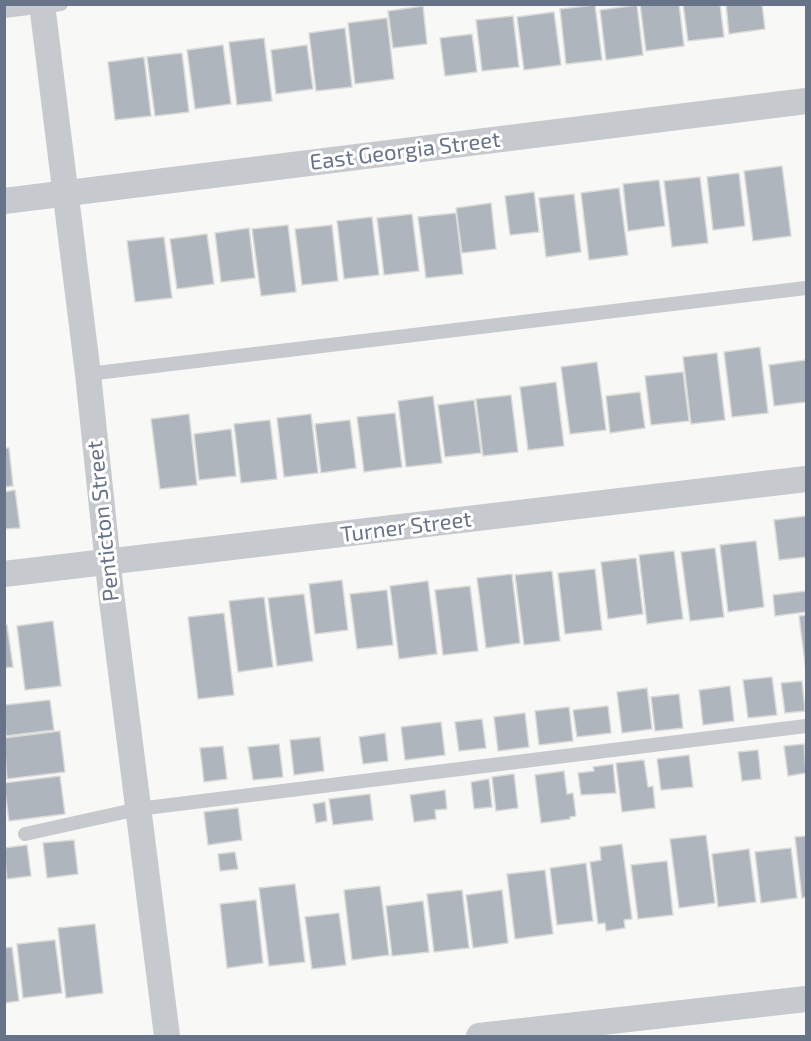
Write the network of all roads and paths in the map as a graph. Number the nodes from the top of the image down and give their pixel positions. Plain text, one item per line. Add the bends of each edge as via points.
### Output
1 (48, 5) edge
2 (4, 11) edge
3 (807, 101) edge
4 (66, 193) junction
5 (4, 201) edge
6 (807, 288) edge
7 (88, 375) junction
8 (807, 479) edge
9 (108, 562) junction
10 (4, 574) edge
11 (807, 726) edge
12 (138, 809) junction
13 (25, 834) dead end
14 (807, 999) edge
15 (167, 1036) edge
16 (479, 1036) edge

1 - 2 lane
1 - 4 street, Penticton Street
3 - 4 street, East Georgia Street
4 - 5 street, East Georgia Street
4 - 7 street, Penticton Street
6 - 7 lane
7 - 9 street, Penticton Street
8 - 9 street, Turner Street
9 - 10 street, Turner Street
9 - 12 street, Penticton Street
11 - 12 lane
12 - 13 lane
12 - 15 street, Penticton Street
14 - 16 street

